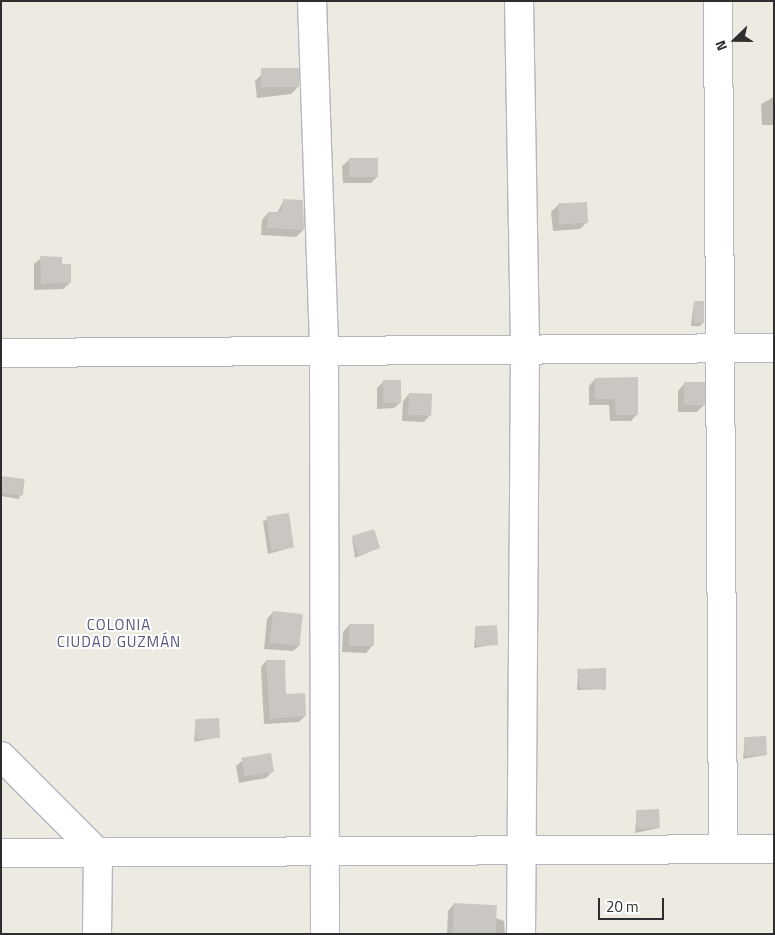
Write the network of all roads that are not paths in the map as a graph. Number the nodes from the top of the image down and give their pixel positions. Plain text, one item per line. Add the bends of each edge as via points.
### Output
1 (312, 1) edge
2 (519, 1) edge
3 (718, 1) edge
4 (774, 348) edge
5 (720, 349) junction
6 (324, 351) junction
7 (525, 351) junction
8 (1, 353) edge
9 (1, 756) edge
10 (774, 849) edge
11 (722, 850) junction
12 (522, 851) junction
13 (326, 852) junction
14 (1, 853) edge
15 (98, 853) junction
16 (97, 934) edge
17 (325, 934) edge
18 (521, 934) edge

1 - 6 street
2 - 7 street
3 - 5 street
4 - 5 street
5 - 7 street
5 - 11 street
6 - 7 street
6 - 8 street
6 - 13 street
7 - 12 street
9 - 15 street
10 - 11 street
11 - 12 street
12 - 13 street
12 - 18 street
13 - 15 street
13 - 17 street
14 - 15 street
15 - 16 street

